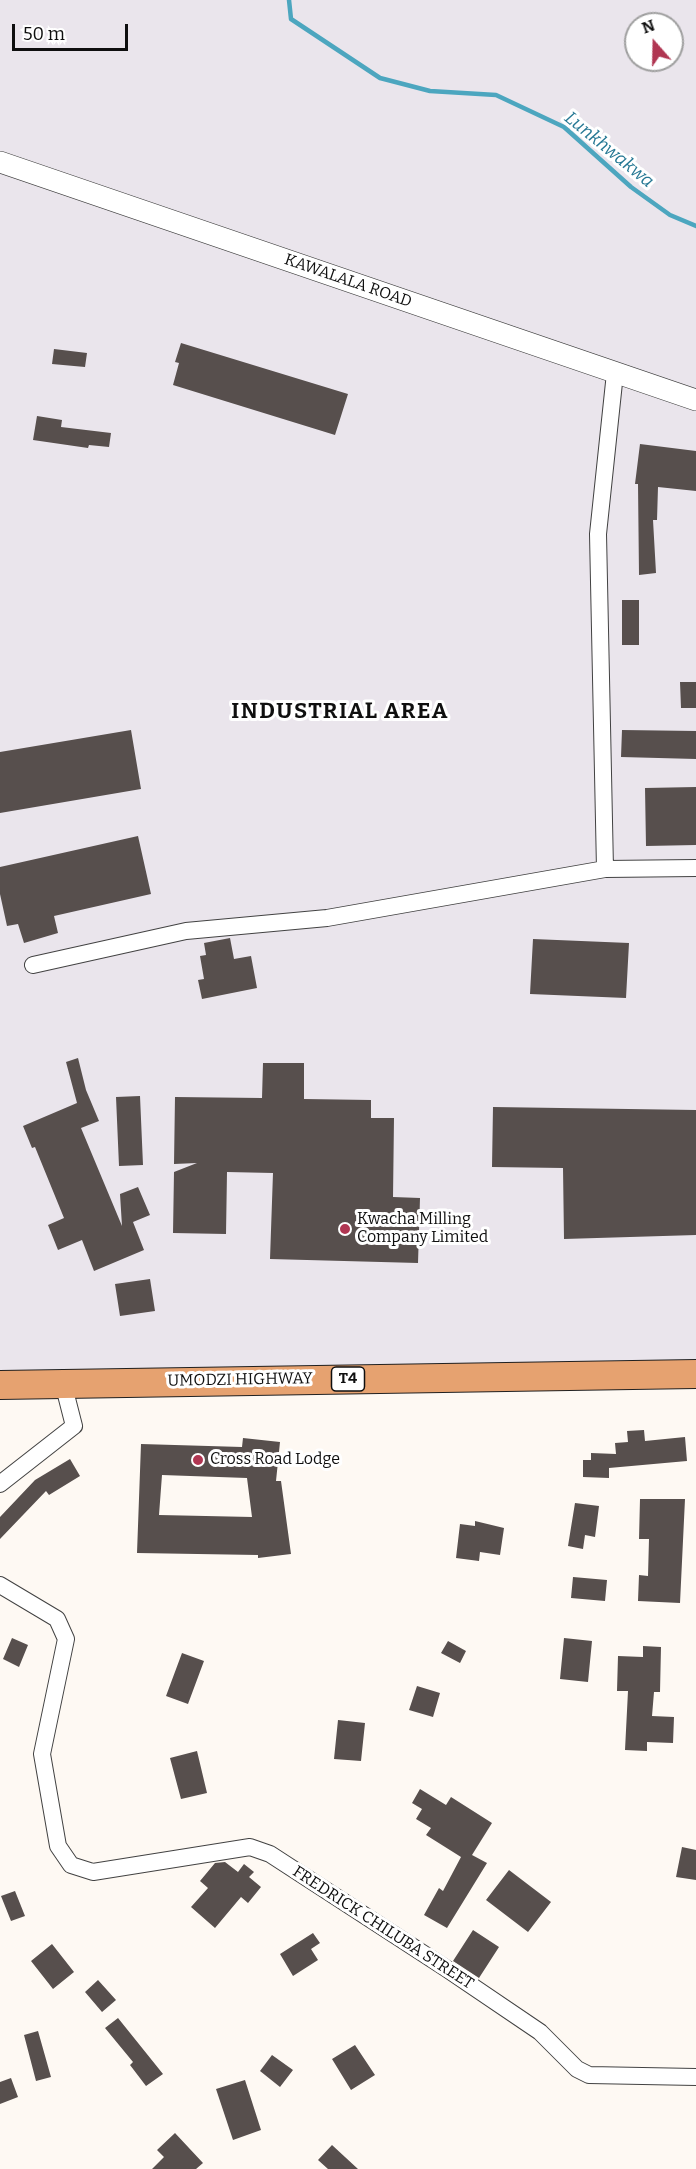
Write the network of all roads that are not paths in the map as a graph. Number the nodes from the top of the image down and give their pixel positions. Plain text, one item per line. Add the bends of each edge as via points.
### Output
1 (0, 162) edge
2 (615, 373) junction
3 (696, 400) edge
4 (696, 868) edge
5 (605, 869) junction
6 (33, 965) dead end
7 (696, 1374) edge
8 (63, 1383) junction
9 (0, 1384) edge
10 (0, 1484) edge
11 (0, 1585) edge
12 (696, 2077) edge

1 - 2 street, KAWALALA ROAD
2 - 3 street, KAWALALA ROAD
2 - 5 street via 598,534
4 - 5 street
5 - 6 street via 327,918 186,931
7 - 8 highway, UMODZI HIGHWAY / T4
8 - 9 highway, UMODZI HIGHWAY / T4
8 - 10 street via 74,1426
11 - 12 street, FREDRICK CHILUBA STREET via 57,1619 66,1639 42,1754 58,1846 71,1865 93,1872 250,1847 270,1854 540,2032 577,2069 589,2075

